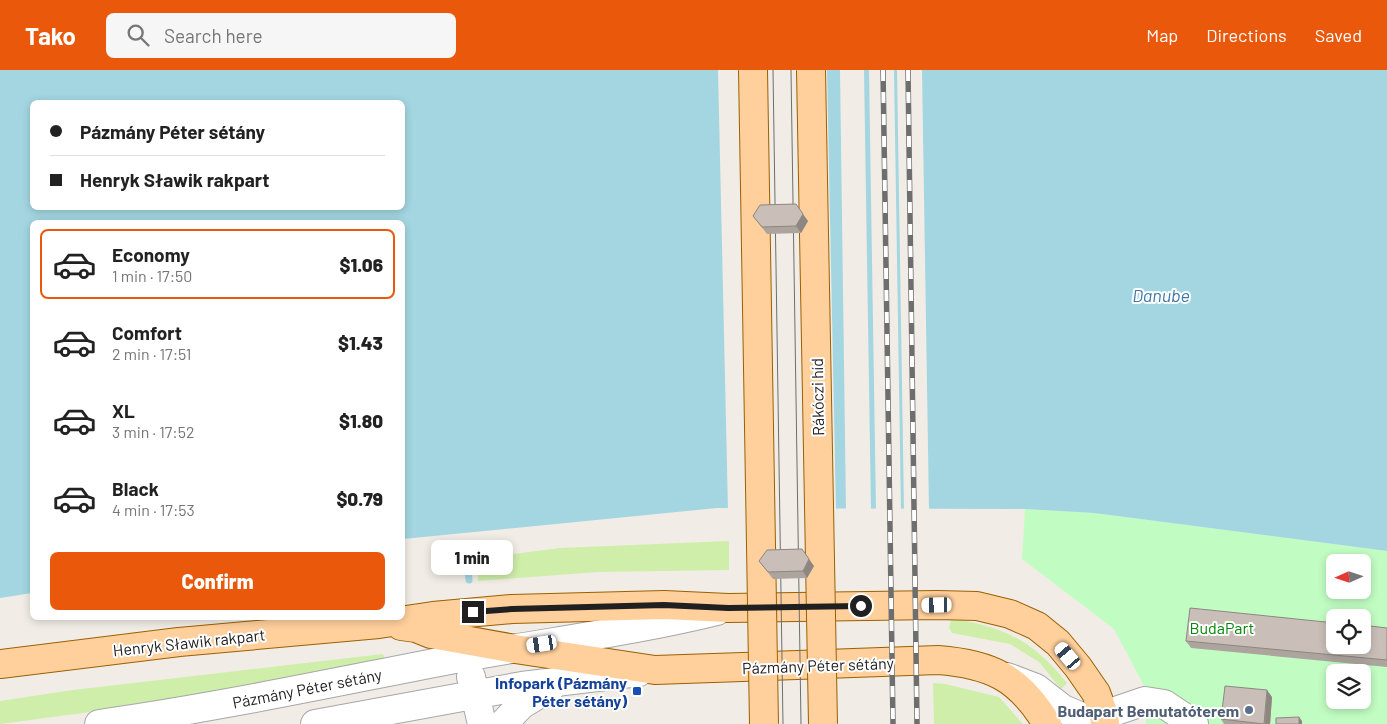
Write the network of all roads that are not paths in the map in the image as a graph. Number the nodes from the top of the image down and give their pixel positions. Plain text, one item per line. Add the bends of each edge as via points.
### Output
1 (752, 70) edge
2 (811, 70) edge
3 (728, 608) junction
4 (379, 624) junction
5 (431, 634) junction
6 (515, 649) junction
7 (461, 658) junction
8 (0, 664) edge
9 (655, 670) junction
10 (989, 670) junction
11 (565, 680) junction
12 (476, 694) junction
13 (1101, 721) edge
14 (323, 723) edge
15 (99, 724) edge
16 (363, 724) edge
17 (482, 724) edge
18 (503, 724) edge
19 (764, 724) edge
20 (823, 724) edge
21 (1046, 724) edge
22 (1194, 724) edge

1 - 19 main road, bridge
2 - 20 main road, Rákóczi híd, bridge
3 - 4 main road, Henryk Sławik rakpart via 664,605 512,609
3 - 6 street, Pázmány Péter sétány via 668,623
3 - 13 main road, Pázmány Péter sétány via 937,605 977,606 1010,614 1037,626 1058,643 1096,693
4 - 5 main road, Henryk Sławik rakpart via 416,628
4 - 8 main road, Henryk Sławik rakpart via 179,642
5 - 6 main road, Henryk Sławik rakpart
5 - 7 street via 449,644
6 - 7 street, Pázmány Péter sétány
6 - 9 main road, Pázmány Péter sétány
7 - 12 street
7 - 15 street, Pázmány Péter sétány via 180,712
9 - 10 main road, Pázmány Péter sétány via 938,660 962,662
9 - 11 street, Pázmány Péter sétány
10 - 13 street via 1036,688 1063,709
10 - 21 main road via 1021,690 1036,706
11 - 12 street, Pázmány Péter sétány
11 - 18 street via 521,705
12 - 14 street, Pázmány Péter sétány
12 - 17 street
13 - 22 street via 1145,701 1164,704
14 - 16 street

